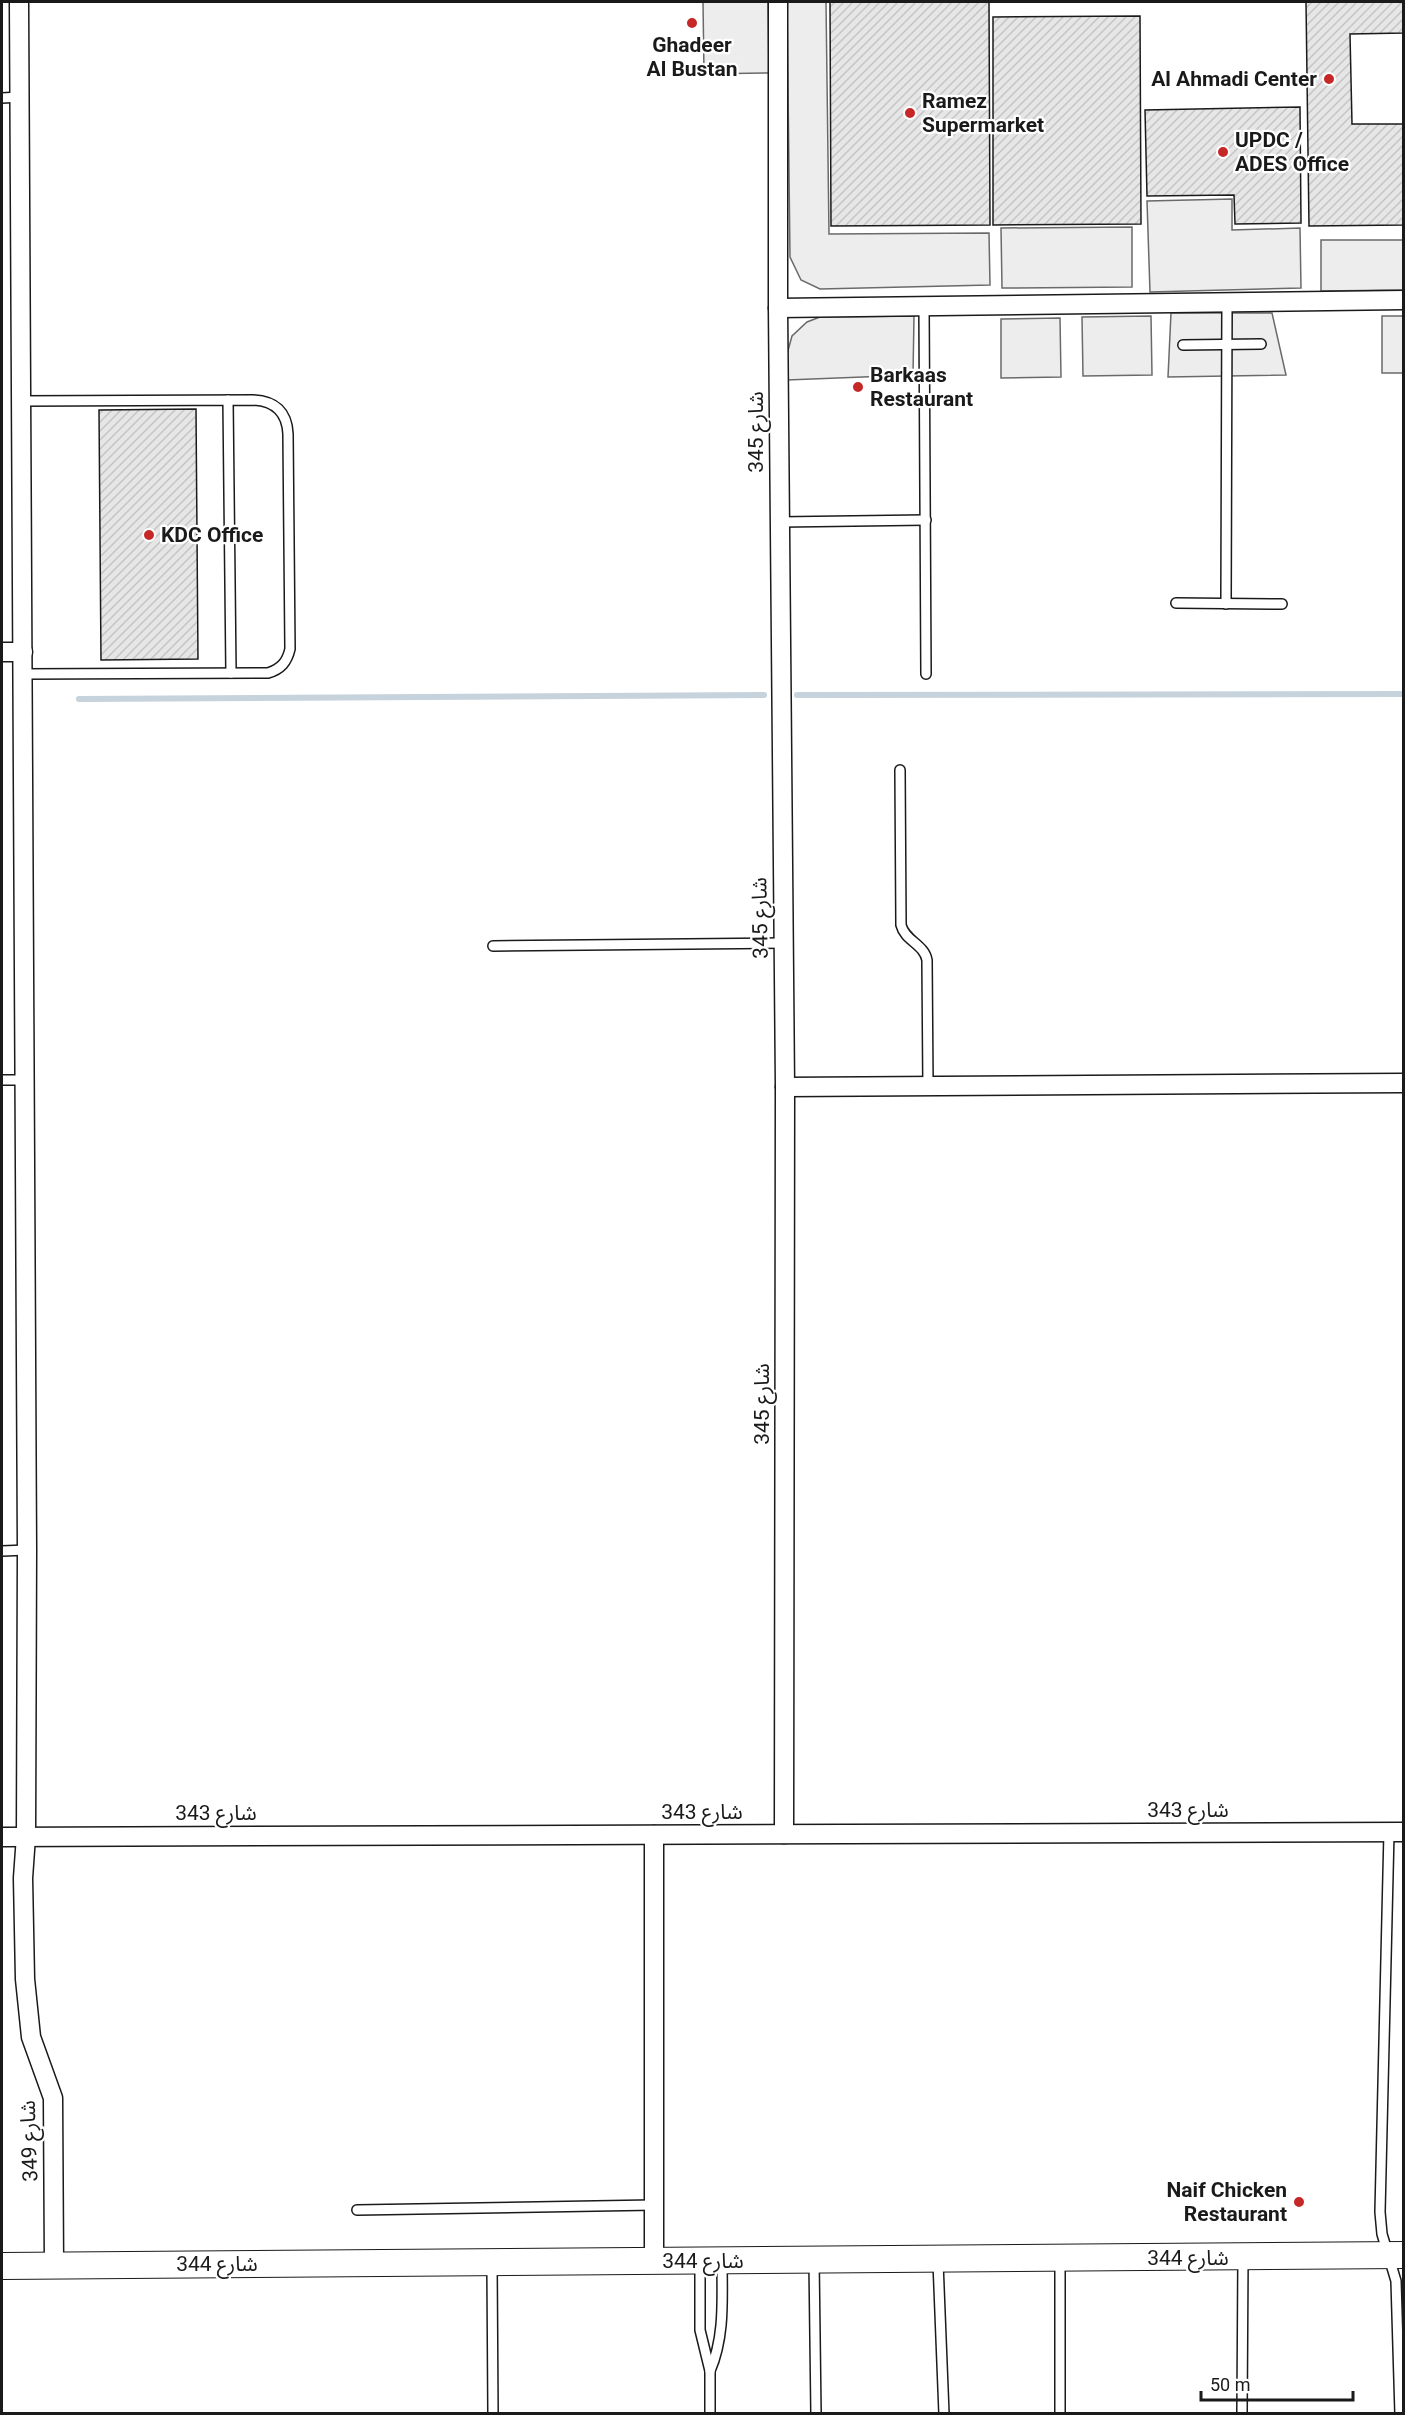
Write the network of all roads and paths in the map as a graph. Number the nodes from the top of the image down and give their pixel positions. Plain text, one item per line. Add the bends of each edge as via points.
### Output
1 (19, 2) edge
2 (778, 2) edge
3 (20, 97) junction
4 (2, 98) edge
5 (1404, 300) edge
6 (1227, 302) junction
7 (924, 306) junction
8 (778, 308) junction
9 (1227, 344) junction
10 (1262, 344) dead end
11 (1183, 345) dead end
12 (228, 400) junction
13 (21, 401) junction
14 (926, 520) junction
15 (780, 522) junction
16 (1176, 603) dead end
17 (1226, 604) junction
18 (1282, 604) dead end
19 (2, 652) edge
20 (23, 652) junction
21 (23, 674) junction
22 (231, 674) junction
23 (926, 674) dead end
24 (900, 770) dead end
25 (782, 943) junction
26 (493, 946) dead end
27 (2, 1080) edge
28 (25, 1080) junction
29 (1404, 1083) edge
30 (785, 1086) junction
31 (928, 1086) junction
32 (27, 1550) junction
33 (2, 1551) edge
34 (1396, 1832) edge
35 (784, 1834) junction
36 (654, 1835) junction
37 (26, 1836) junction
38 (2, 1837) edge
39 (654, 2205) junction
40 (357, 2210) dead end
41 (1396, 2255) edge
42 (1243, 2258) junction
43 (938, 2259) junction
44 (1060, 2259) junction
45 (814, 2260) junction
46 (654, 2261) junction
47 (711, 2261) junction
48 (492, 2262) junction
49 (2, 2266) edge
50 (54, 2266) junction
51 (710, 2371) junction
52 (494, 2414) edge
53 (710, 2414) edge
54 (816, 2414) edge
55 (944, 2414) edge
56 (1060, 2414) edge
57 (1242, 2414) edge
58 (1400, 2414) edge

1 - 3 street, شارع 349
2 - 8 street, شارع 345
3 - 4 lane
3 - 13 street, شارع 349
5 - 6 street
6 - 7 street
6 - 9 lane
7 - 8 street
7 - 14 lane
8 - 15 street, شارع 345
9 - 10 lane
9 - 11 lane
9 - 17 lane
12 - 13 lane
12 - 22 lane
12 - 22 lane via 263,400 285,416 291,649 286,662 275,671
13 - 20 street, شارع 349
14 - 15 lane
14 - 23 lane
15 - 25 street, شارع 345
16 - 17 lane
17 - 18 lane
19 - 20 street
20 - 21 street, شارع 349
21 - 22 lane
21 - 28 street, شارع 349
24 - 31 lane via 901,925 925,952 927,960
25 - 26 lane
25 - 30 street, شارع 345
27 - 28 lane
28 - 32 street, شارع 349
29 - 31 street
30 - 31 street
30 - 35 street, شارع 345
32 - 33 lane
32 - 37 street, شارع 349
34 - 35 street, شارع 343
34 - 41 lane via 1380,2212 1382,2234
35 - 36 street, شارع 343
36 - 37 street, شارع 343
36 - 39 street
37 - 38 street, شارع 343
37 - 50 street, شارع 349 via 25,1979 30,2037 53,2098
39 - 40 lane
39 - 46 street
41 - 42 main road, شارع 344
41 - 58 lane
42 - 44 main road, شارع 344
42 - 57 lane
43 - 44 main road, شارع 344
43 - 45 main road, شارع 344
43 - 55 lane
44 - 56 lane
45 - 47 main road, شارع 344
45 - 54 lane
46 - 47 main road, شارع 344
46 - 48 main road, شارع 344
47 - 51 lane via 700,2330
47 - 51 lane via 722,2330
48 - 50 main road, شارع 344
48 - 52 lane
49 - 50 main road, شارع 344
51 - 53 lane

